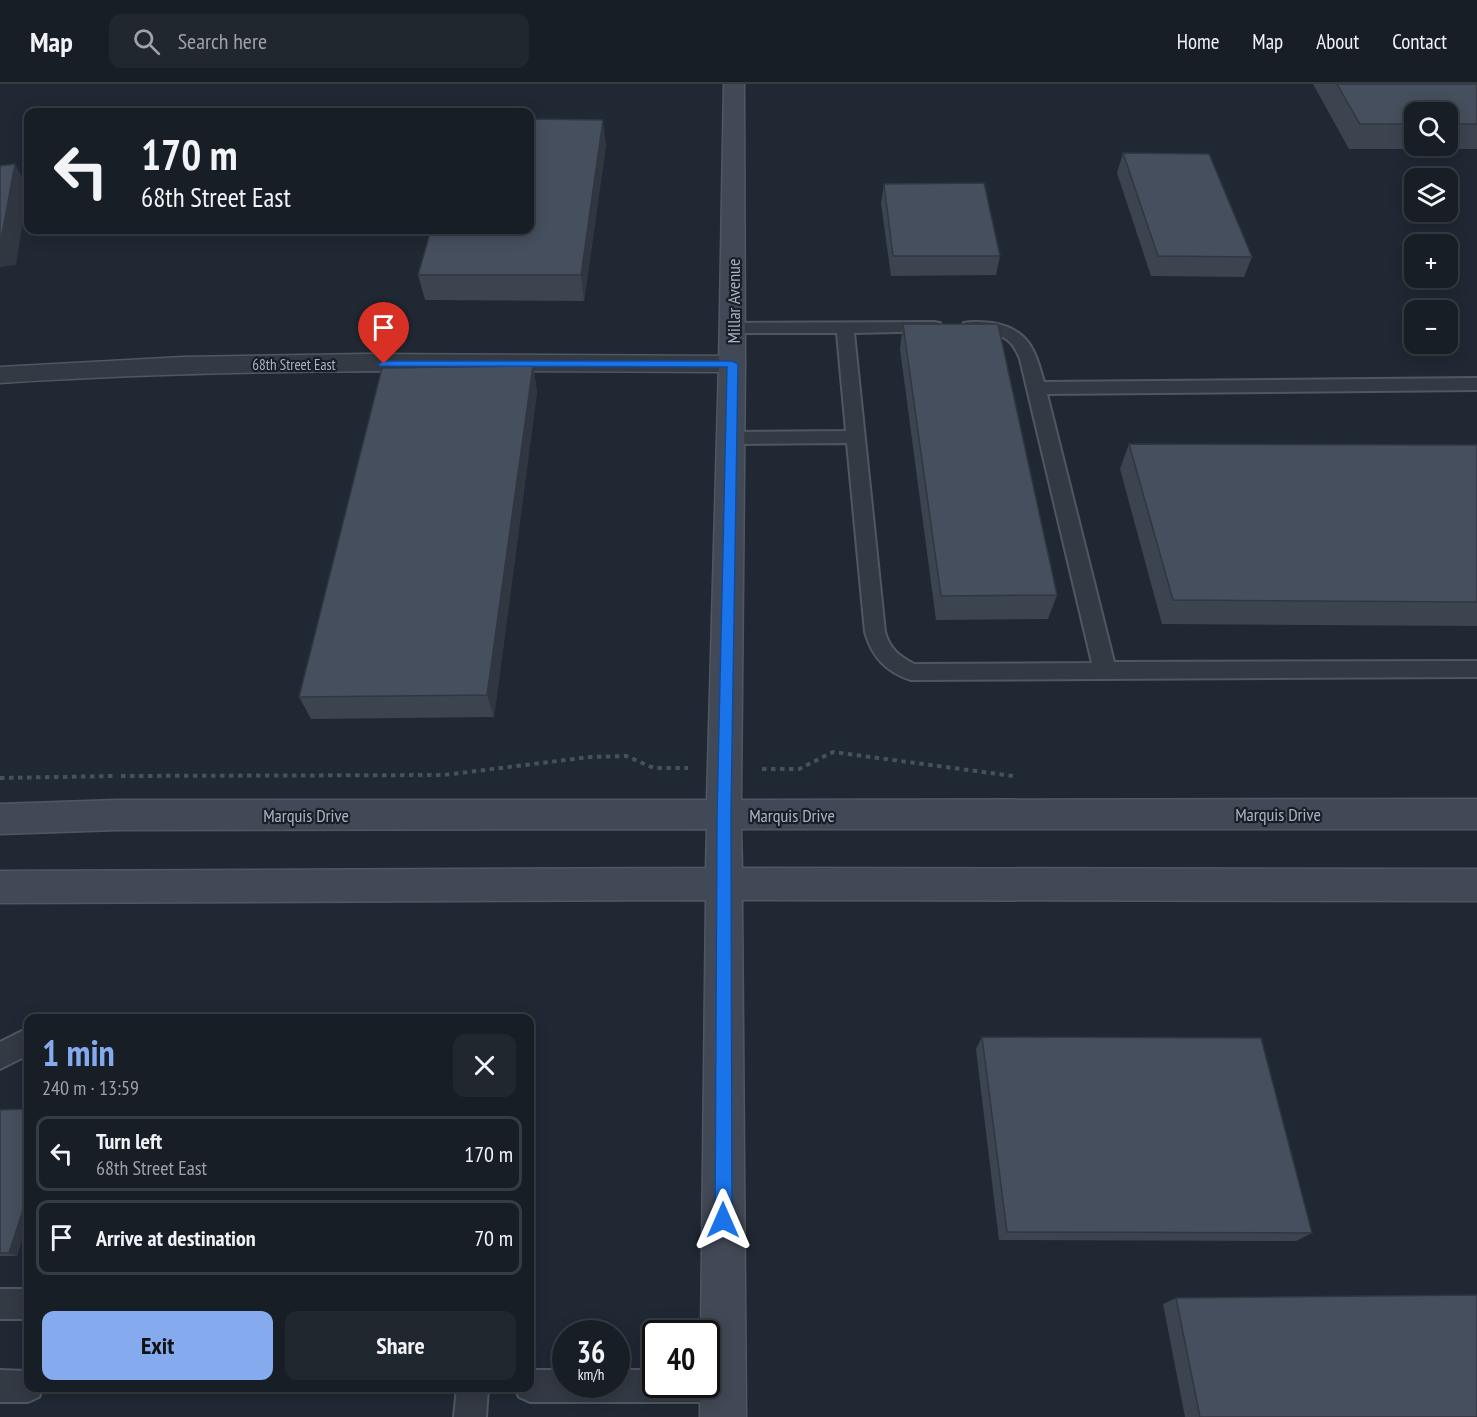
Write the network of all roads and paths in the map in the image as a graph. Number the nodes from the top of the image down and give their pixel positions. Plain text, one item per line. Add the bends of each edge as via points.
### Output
1 (734, 84) edge
2 (732, 328) junction
3 (845, 328) junction
4 (732, 364) junction
5 (0, 375) edge
6 (1477, 384) edge
7 (1037, 388) junction
8 (856, 437) junction
9 (731, 438) junction
10 (1477, 669) edge
11 (1105, 671) junction
12 (1477, 814) edge
13 (724, 815) junction
14 (0, 819) edge
15 (725, 884) junction
16 (1477, 885) edge
17 (0, 887) edge
18 (24, 1043) edge
19 (0, 1056) edge
20 (0, 1304) edge
21 (24, 1304) edge
22 (0, 1386) edge
23 (24, 1386) edge
24 (534, 1386) edge
25 (473, 1392) edge
26 (723, 1401) edge
27 (470, 1417) edge

1 - 2 main road, Millar Avenue
2 - 3 lane
2 - 4 main road, Millar Avenue
3 - 7 lane via 1006,330 1026,349
3 - 8 lane
4 - 5 street, 68th Street East via 244,364
4 - 9 main road, Millar Avenue
6 - 7 lane
7 - 11 lane
8 - 9 lane
8 - 11 lane via 875,632 880,650 893,663 911,672
9 - 13 main road, Millar Avenue
10 - 11 lane
12 - 13 main road, Marquis Drive
13 - 14 main road, Marquis Drive via 117,815
13 - 15 main road, Millar Avenue
15 - 16 main road
15 - 17 main road
15 - 26 main road, Millar Avenue
18 - 19 lane
20 - 21 lane
22 - 23 lane
24 - 26 lane
25 - 27 lane

